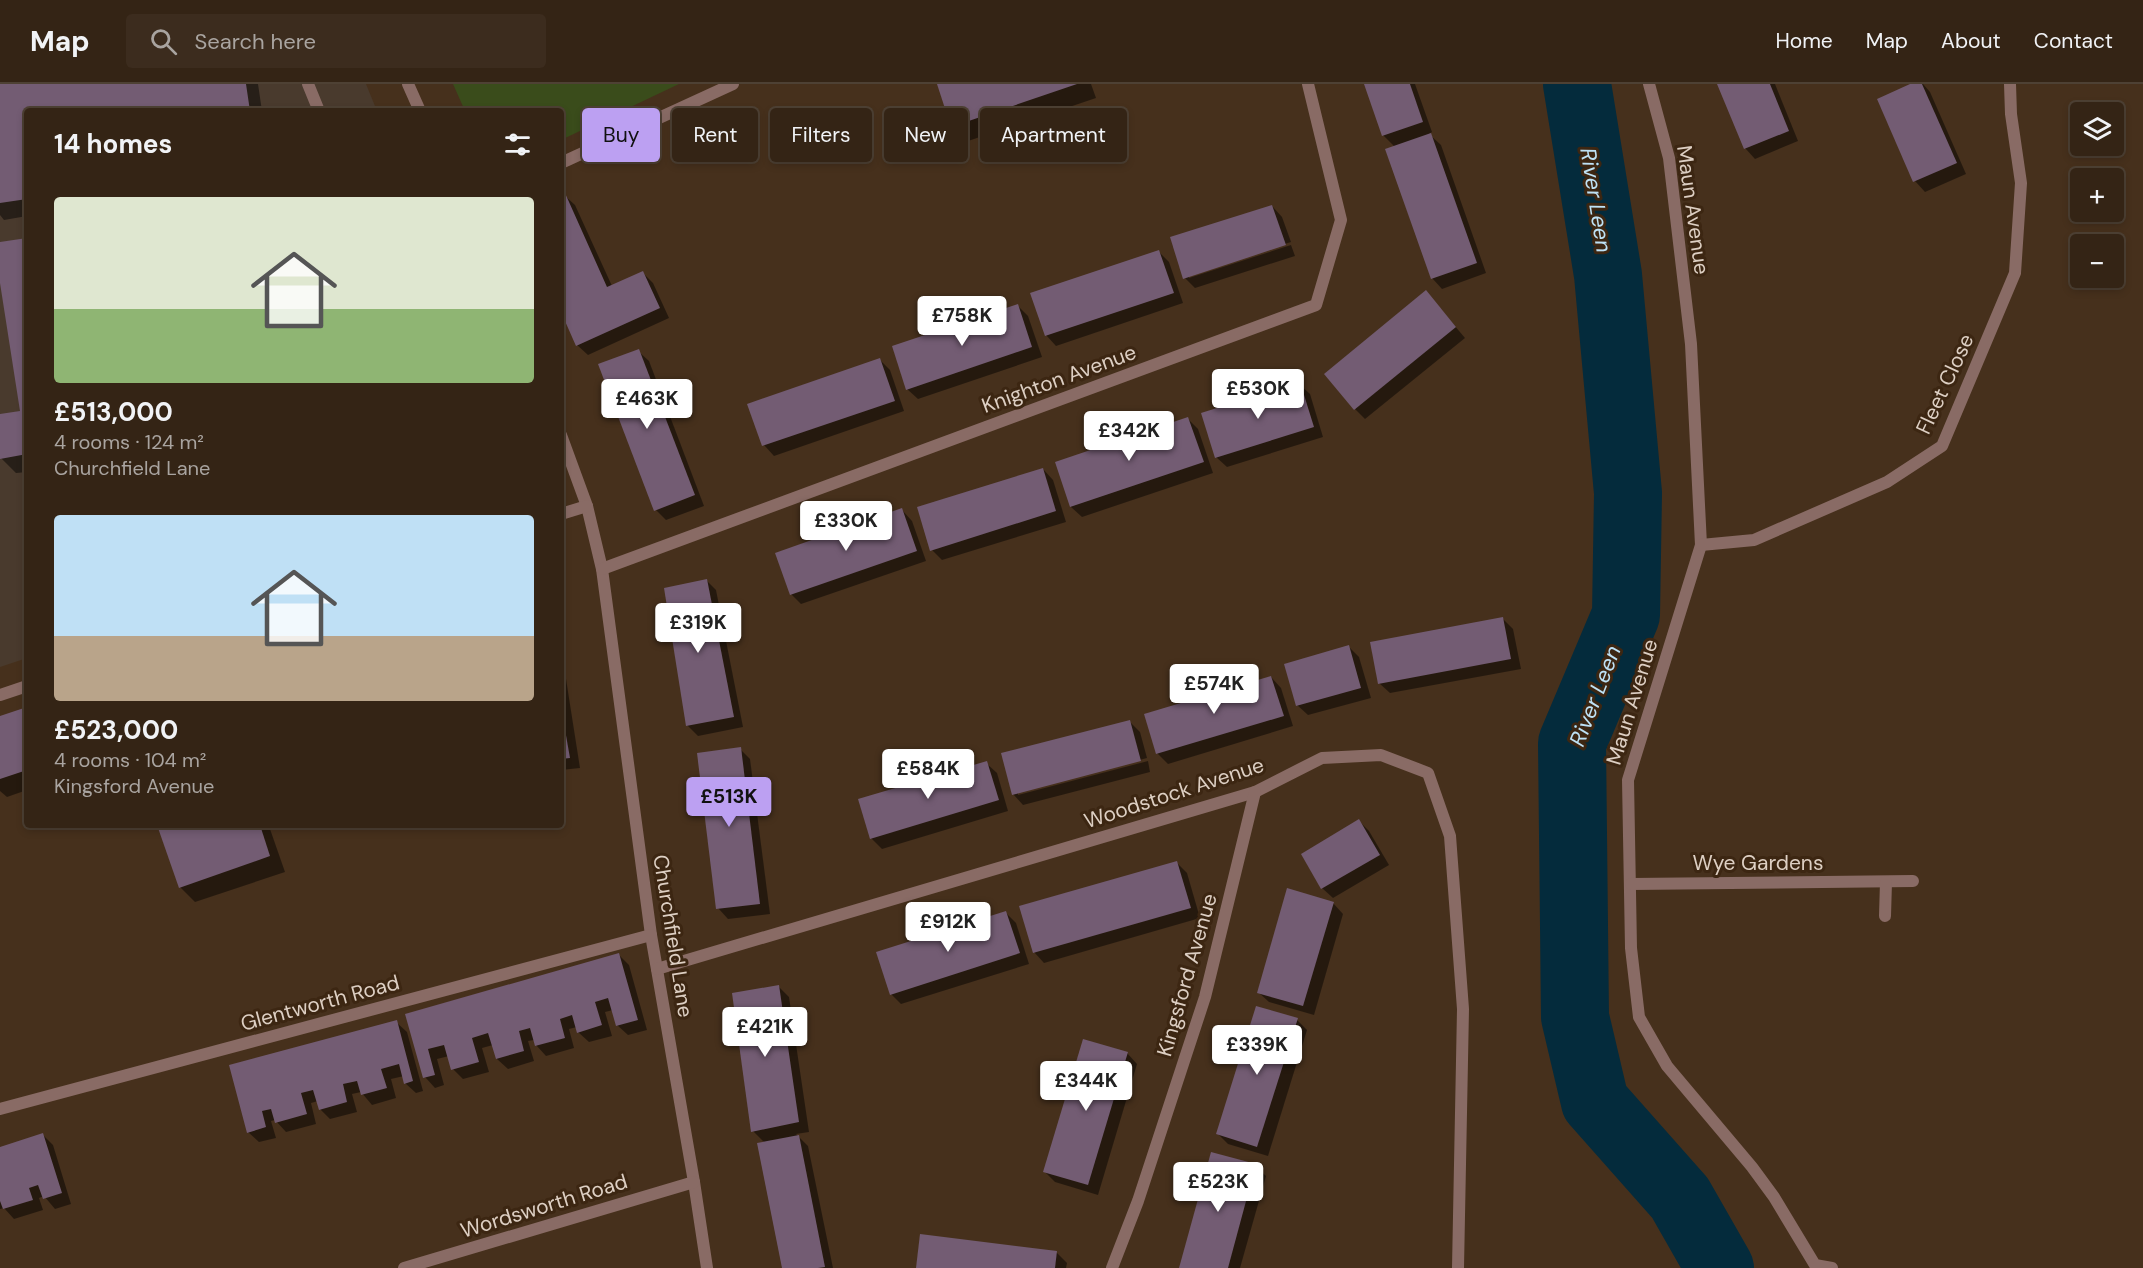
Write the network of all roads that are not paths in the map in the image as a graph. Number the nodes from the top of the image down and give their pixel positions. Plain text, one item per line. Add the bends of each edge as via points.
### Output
1 (308, 84) edge
2 (408, 84) edge
3 (733, 84) edge
4 (1308, 84) edge
5 (1649, 84) edge
6 (2010, 84) edge
7 (318, 108) edge
8 (419, 108) edge
9 (564, 162) edge
10 (564, 443) edge
11 (587, 506) junction
12 (564, 513) edge
13 (1701, 546) junction
14 (602, 569) junction
15 (24, 687) edge
16 (0, 695) edge
17 (1255, 792) junction
18 (1913, 881) dead end
19 (1886, 882) junction
20 (1631, 884) junction
21 (1885, 916) dead end
22 (651, 935) junction
23 (657, 969) junction
24 (0, 1109) edge
25 (694, 1182) junction
26 (404, 1268) edge
27 (707, 1268) edge
28 (1112, 1268) edge
29 (1458, 1268) edge
30 (1832, 1268) edge

1 - 7 street
2 - 8 street
3 - 9 street
4 - 14 street, Knighton Avenue via 1341,220 1316,304
5 - 13 street, Maun Avenue via 1669,158 1691,345
6 - 13 street, Fleet Close via 2021,183 2015,273 1942,446 1887,482 1754,540
10 - 11 street, Churchfield Lane
11 - 12 street
11 - 14 street, Churchfield Lane
13 - 20 street, Maun Avenue via 1628,780
14 - 22 street, Churchfield Lane
15 - 16 street
17 - 23 street, Woodstock Avenue
17 - 28 street, Kingsford Avenue via 1205,997
17 - 29 street, Woodstock Avenue via 1322,758 1381,755 1428,773 1450,836 1463,1008
18 - 19 street, Wye Gardens
19 - 20 street, Wye Gardens
19 - 21 street
20 - 30 street, Maun Avenue via 1631,948 1639,1017 1667,1066 1769,1190 1815,1265
22 - 23 street, Churchfield Lane
22 - 24 street, Glentworth Road
23 - 25 street, Churchfield Lane
25 - 26 street, Wordsworth Road
25 - 27 street, Churchfield Lane

